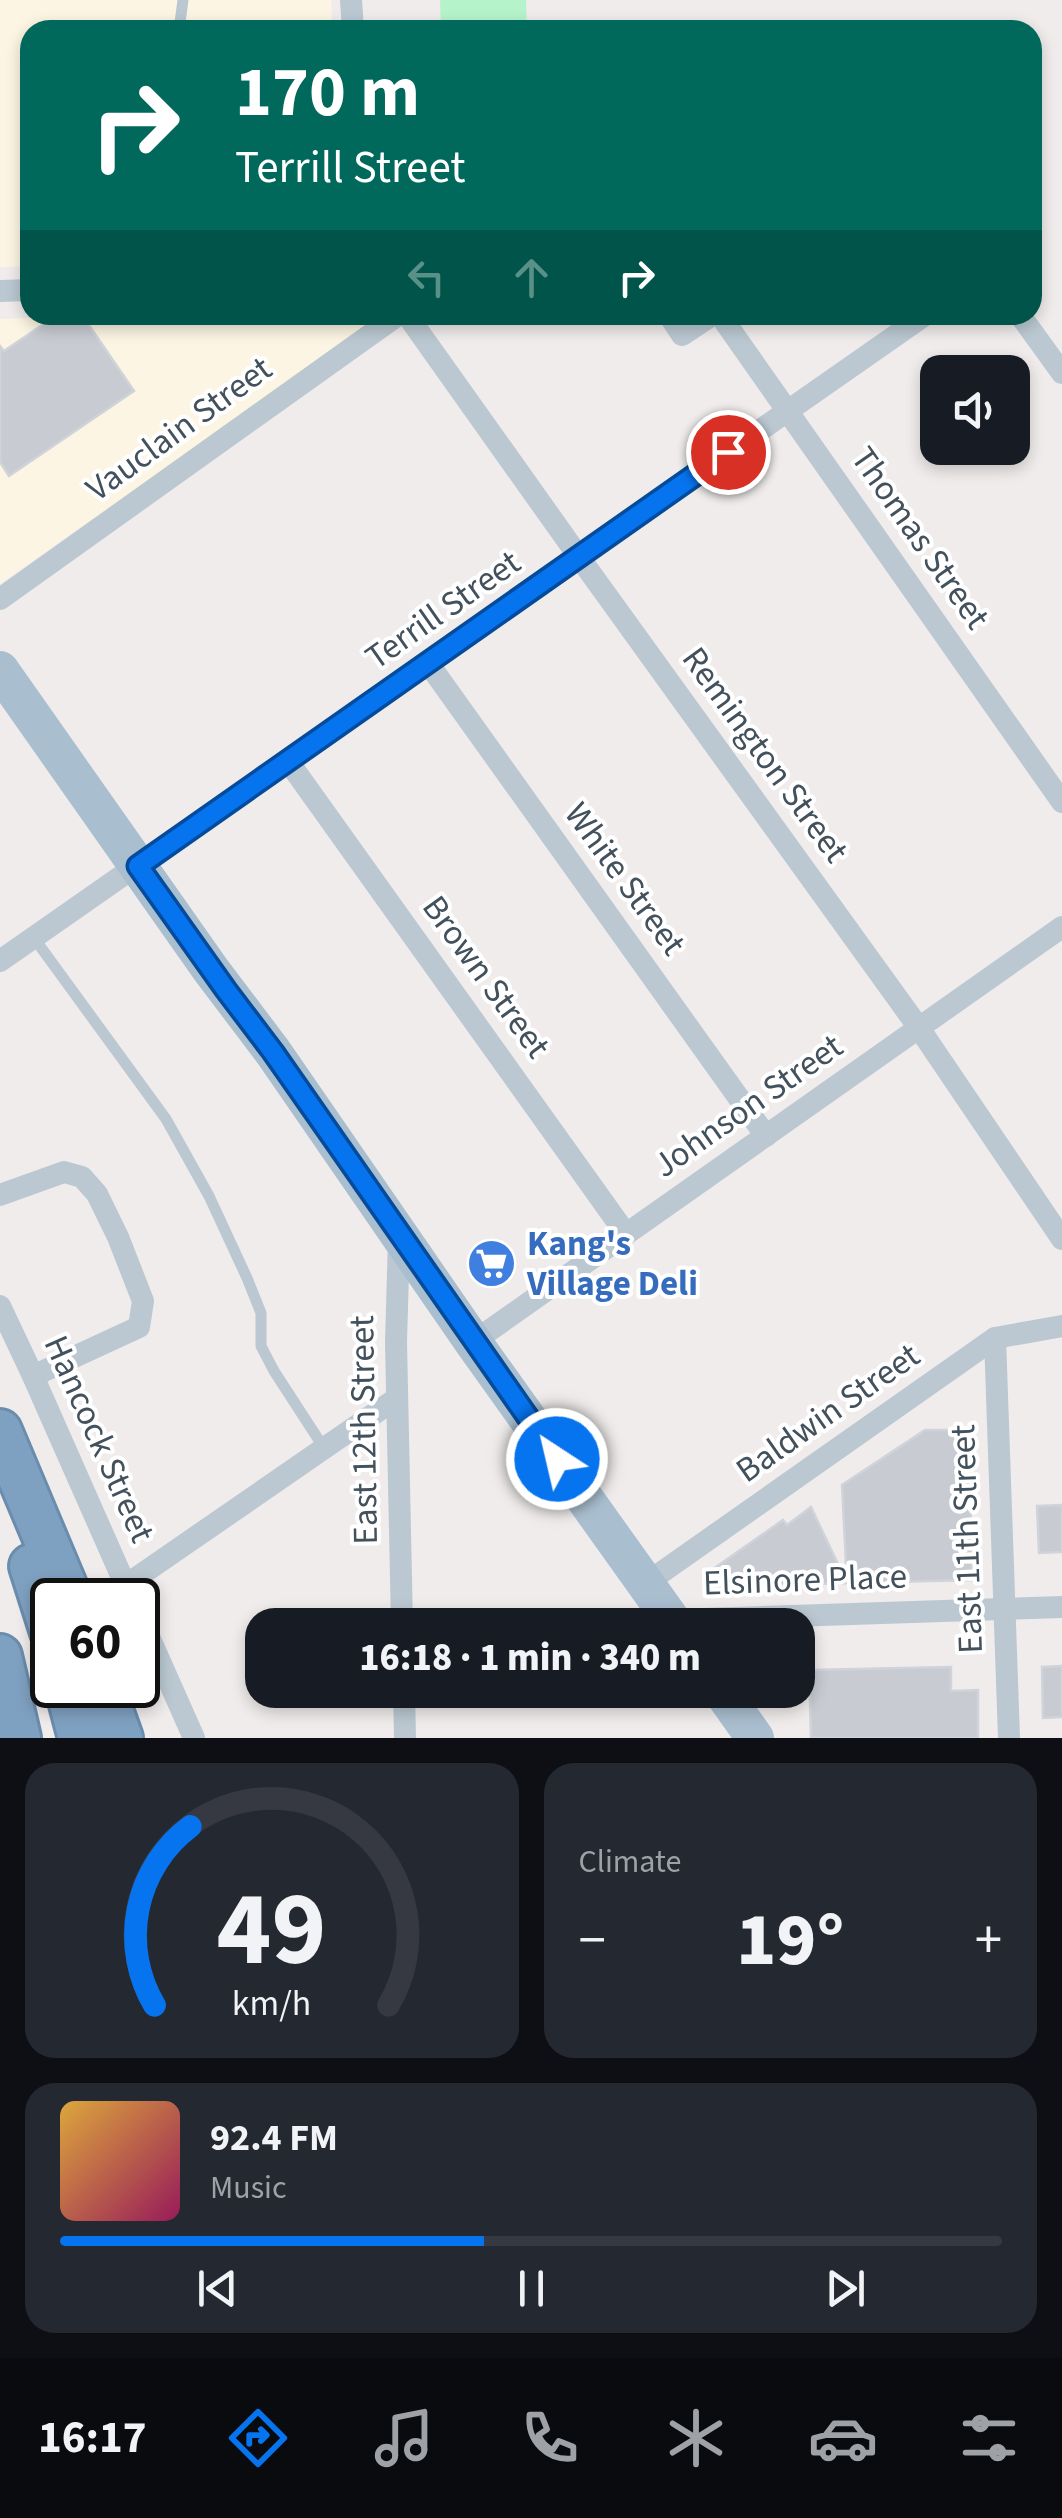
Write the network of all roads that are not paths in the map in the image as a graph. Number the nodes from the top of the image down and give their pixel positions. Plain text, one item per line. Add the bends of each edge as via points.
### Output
1 (384, 325) edge
2 (415, 325) edge
3 (675, 325) edge
4 (699, 325) edge
5 (724, 325) edge
6 (911, 325) edge
7 (1027, 325) edge
8 (1062, 373) edge
9 (788, 411) junction
10 (579, 557) junction
11 (0, 599) edge
12 (428, 664) junction
13 (0, 670) edge
14 (288, 761) junction
15 (1062, 802) edge
16 (138, 866) junction
17 (1062, 927) edge
18 (34, 938) junction
19 (0, 961) edge
20 (919, 1028) junction
21 (766, 1136) junction
22 (0, 1195) edge
23 (399, 1234) junction
24 (626, 1234) junction
25 (1062, 1239) edge
26 (0, 1306) edge
27 (1062, 1326) edge
28 (995, 1338) junction
29 (474, 1342) junction
30 (33, 1376) junction
31 (397, 1398) junction
32 (0, 1431) edge
33 (324, 1448) junction
34 (0, 1476) edge
35 (34, 1578) edge
36 (62, 1578) edge
37 (123, 1578) edge
38 (148, 1578) edge
39 (645, 1584) junction
40 (1062, 1607) edge
41 (402, 1608) edge
42 (663, 1608) edge
43 (1004, 1609) junction
44 (815, 1616) edge
45 (0, 1656) edge
46 (160, 1662) edge
47 (72, 1708) edge
48 (111, 1708) edge
49 (404, 1708) edge
50 (733, 1708) edge
51 (20, 1738) edge
52 (80, 1738) edge
53 (122, 1738) edge
54 (194, 1738) edge
55 (405, 1738) edge
56 (754, 1738) edge
57 (1008, 1738) edge

1 - 11 street, Vauclain Street
2 - 10 street, Remington Street
3 - 4 street via 682,335
5 - 9 street, Thomas Street
6 - 9 street, Terrill Street
7 - 8 street
9 - 10 street, Terrill Street
9 - 15 street, Thomas Street
10 - 12 street, Terrill Street
10 - 20 street, Remington Street
12 - 14 street, Terrill Street
12 - 21 street, White Street
13 - 16 main road
14 - 16 street, Terrill Street
14 - 24 street, Brown Street
16 - 18 street, Terrill Street
16 - 23 main road
17 - 20 street, Johnson Street
18 - 19 street, Terrill Street
18 - 33 lane via 166,1119 247,1278 260,1314 261,1346
20 - 21 street, Johnson Street
20 - 25 street, Remington Street
21 - 24 street, Johnson Street
22 - 30 street via 64,1172 82,1178 97,1194 143,1302 139,1327
23 - 29 main road
23 - 31 street, East 12th Street
24 - 29 street, Johnson Street
26 - 30 street, Hancock Street
27 - 28 street, Baldwin Street
28 - 39 street, Baldwin Street
28 - 43 street, East 11th Street
29 - 39 main road
30 - 37 street, Hancock Street
31 - 33 street
31 - 41 street, East 12th Street
32 - 36 highway
33 - 38 street
34 - 35 highway
39 - 42 main road
40 - 43 street, Elsinore Place
43 - 44 street, Elsinore Place
43 - 57 street, East 11th Street
45 - 51 highway
46 - 54 street
47 - 52 highway
48 - 53 highway
49 - 55 street
50 - 56 main road

